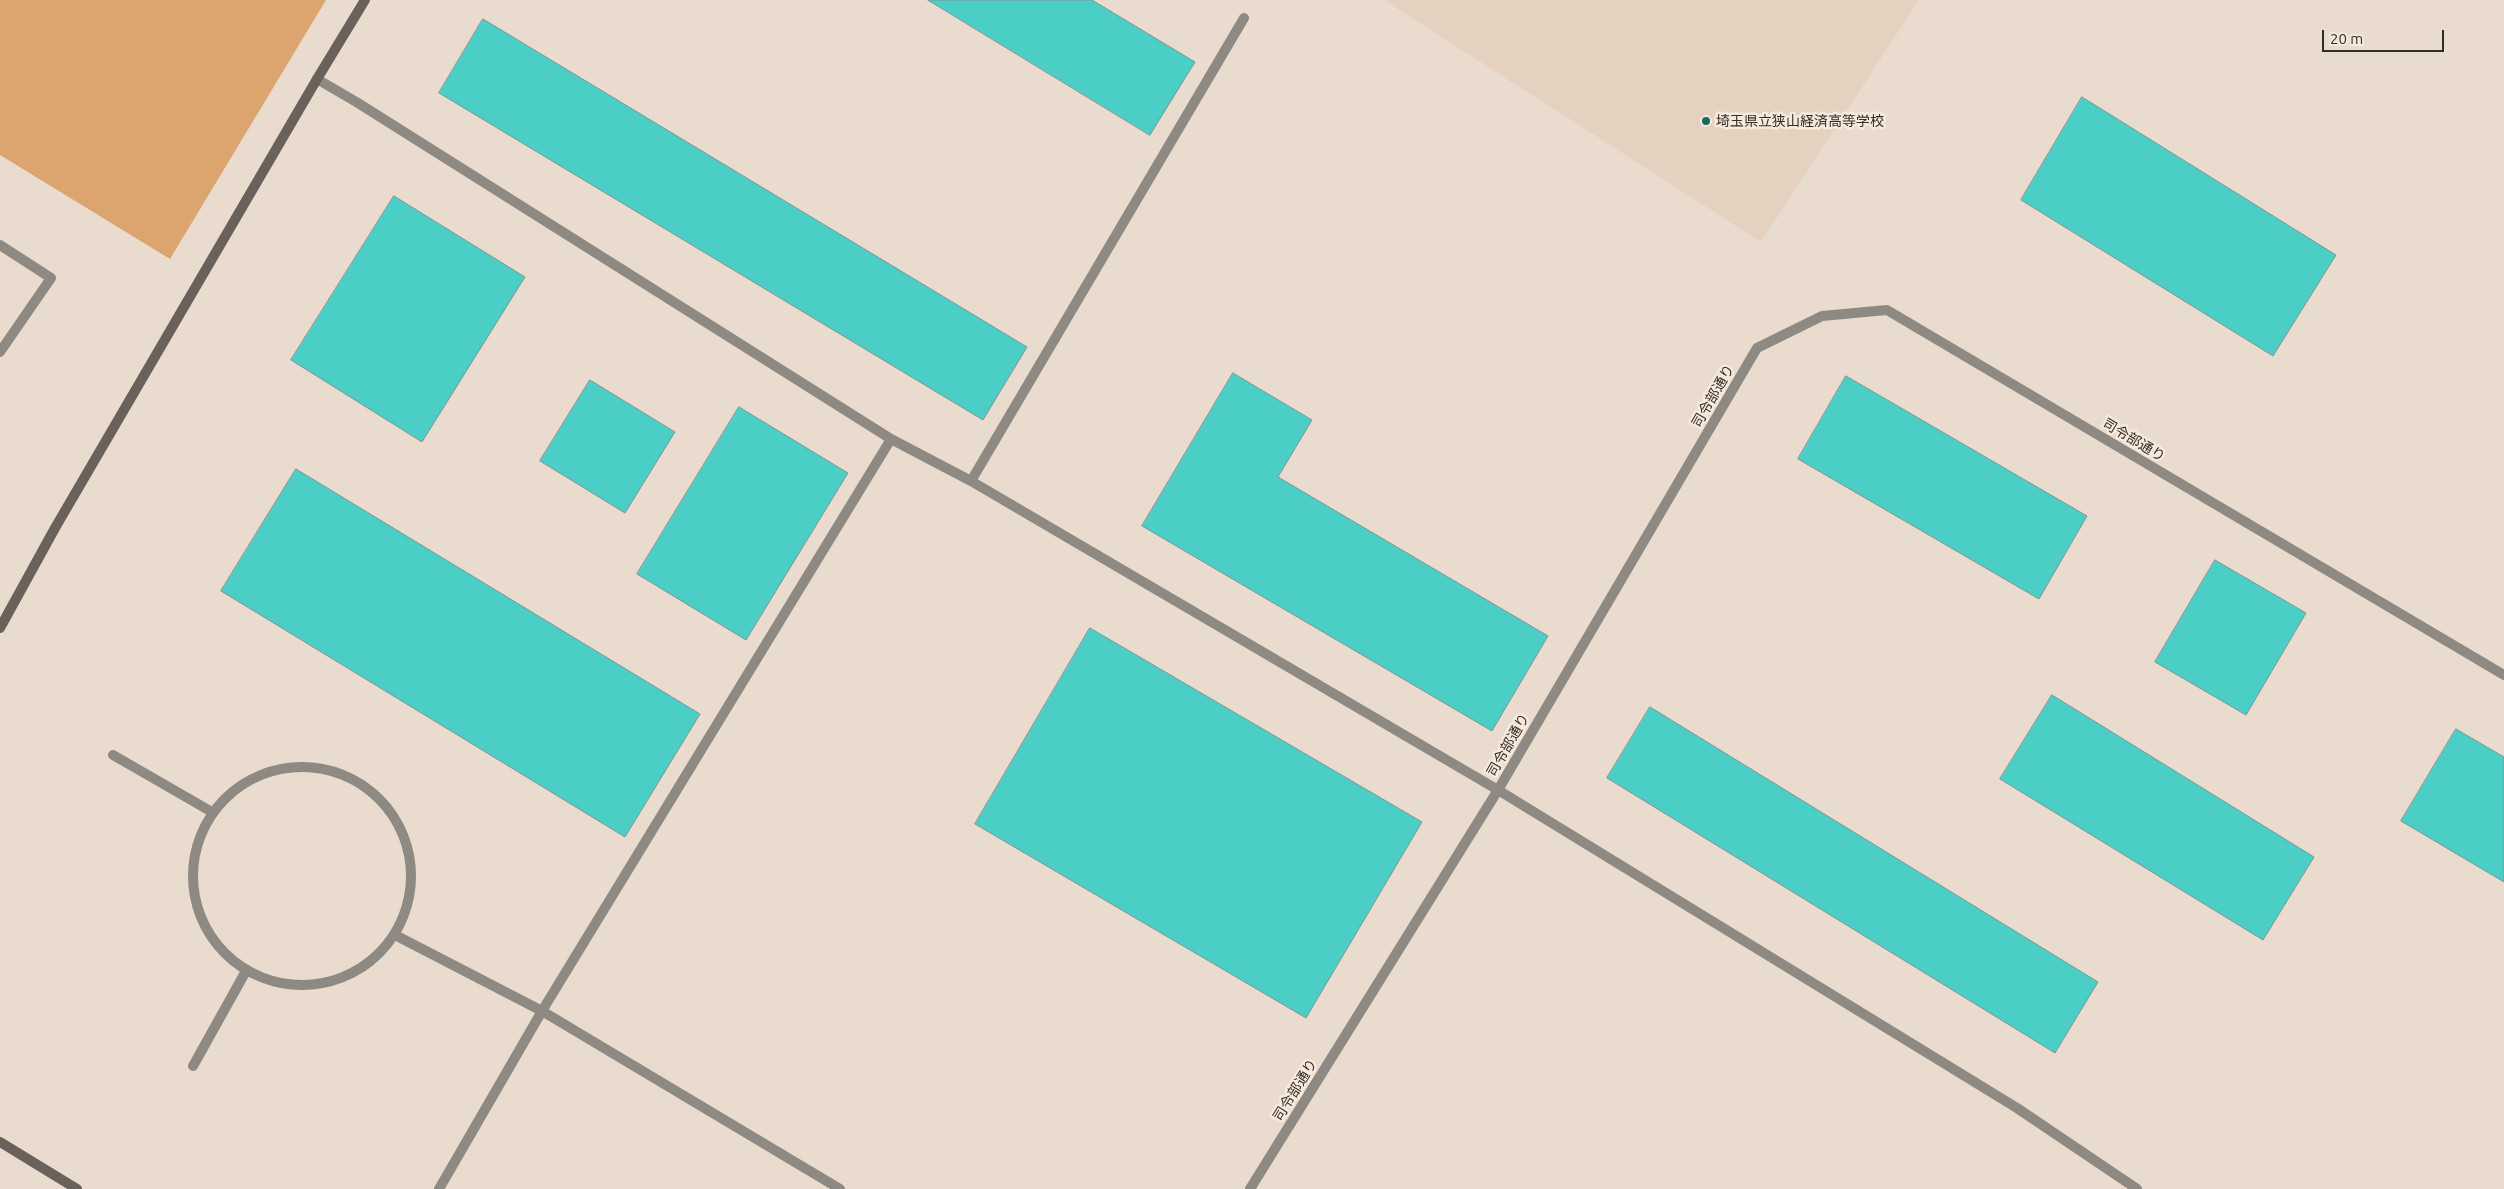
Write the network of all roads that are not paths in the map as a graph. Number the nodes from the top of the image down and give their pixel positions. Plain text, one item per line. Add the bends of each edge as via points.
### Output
1 (365, 0) edge
2 (1244, 18) dead end
3 (317, 79) junction
4 (0, 245) edge
5 (0, 352) edge
6 (891, 439) junction
7 (970, 481) junction
8 (0, 628) edge
9 (2504, 675) edge
10 (114, 755) dead end
11 (1498, 790) junction
12 (212, 812) junction
13 (395, 935) junction
14 (246, 970) junction
15 (542, 1011) junction
16 (193, 1066) dead end
17 (0, 1142) edge
18 (77, 1189) edge
19 (438, 1189) edge
20 (840, 1189) edge
21 (1250, 1189) edge
22 (2137, 1189) edge

1 - 3 street
2 - 7 lane
3 - 6 lane
3 - 8 street
4 - 5 lane via 51,278
6 - 7 lane
6 - 15 lane
7 - 11 lane
9 - 11 lane, 司令部通り via 1887,310 1822,316 1757,348
10 - 12 lane
11 - 21 lane, 司令部通り
11 - 22 lane via 2017,1108
12 - 13 lane via 239,786 273,770 310,767 347,776 378,797 400,827 411,863 409,900
12 - 14 lane via 196,844 193,890 199,916 218,947
13 - 14 lane via 373,960 344,977 311,986 277,983
13 - 15 lane
14 - 16 lane
15 - 19 lane
15 - 20 lane
17 - 18 street

